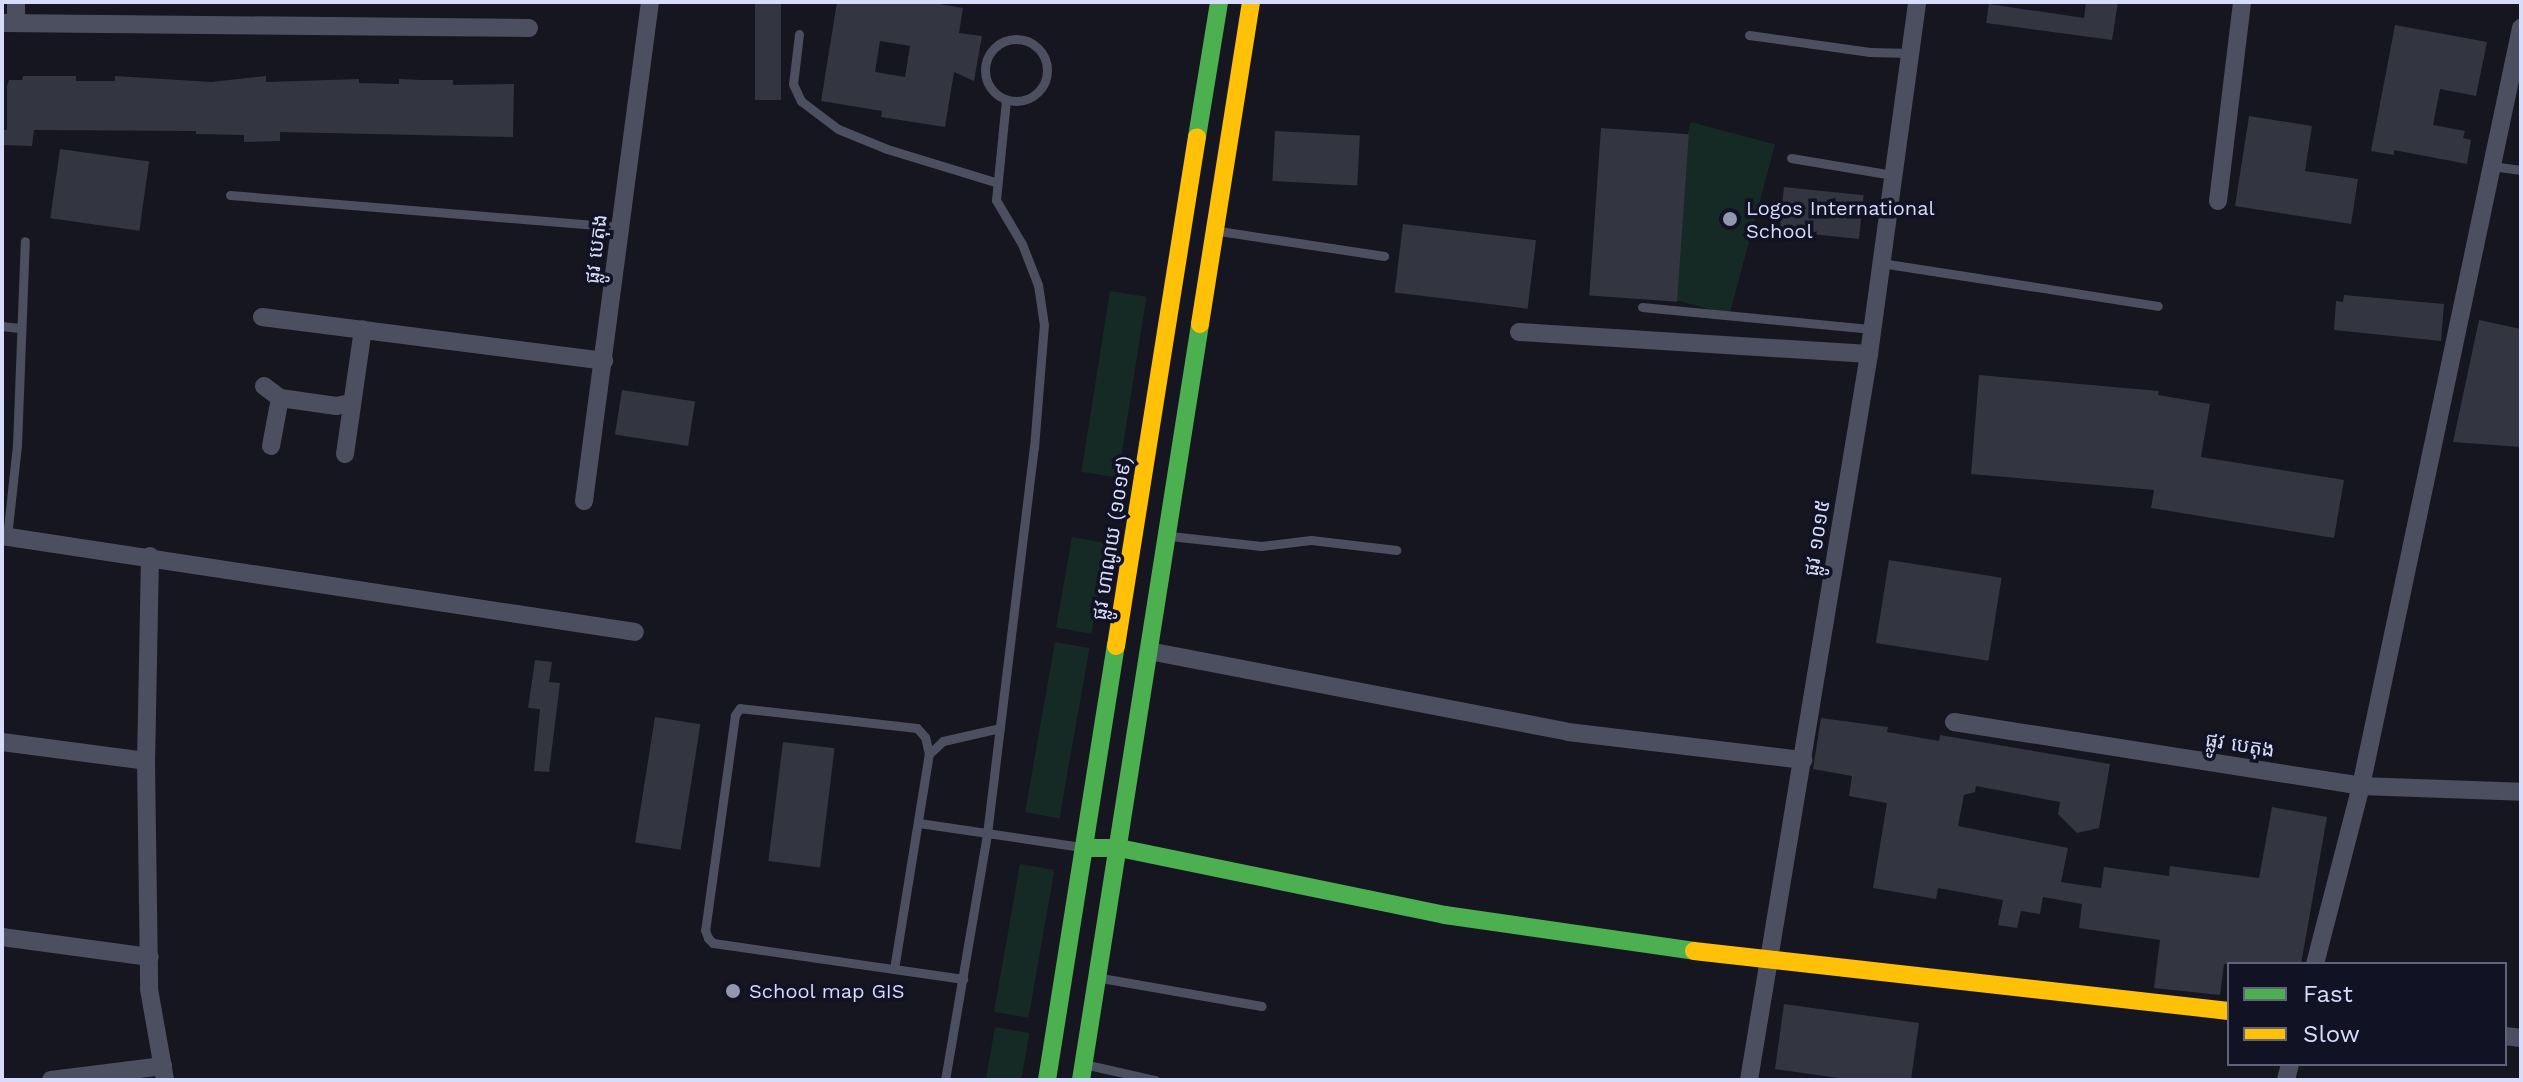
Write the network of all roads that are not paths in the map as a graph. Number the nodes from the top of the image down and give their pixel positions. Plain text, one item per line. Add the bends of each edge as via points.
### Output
1 (16, 2) edge
2 (650, 2) edge
3 (1219, 2) edge
4 (1251, 2) edge
5 (1917, 2) edge
6 (2242, 2) edge
7 (9, 23) edge
8 (529, 28) dead end
9 (2521, 28) edge
10 (799, 34) dead end
11 (1749, 35) dead end
12 (1910, 53) junction
13 (1006, 100) junction
14 (1791, 158) dead end
15 (2492, 166) junction
16 (2521, 170) edge
17 (1893, 175) junction
18 (995, 182) junction
19 (230, 195) dead end
20 (2218, 201) dead end
21 (621, 227) junction
22 (1215, 230) junction
23 (25, 241) dead end
24 (1384, 256) dead end
25 (1881, 263) junction
26 (2158, 306) dead end
27 (1642, 307) dead end
28 (262, 317) dead end
29 (2, 326) edge
30 (19, 328) junction
31 (363, 329) junction
32 (1872, 329) junction
33 (1519, 332) dead end
34 (1869, 354) junction
35 (604, 361) junction
36 (264, 386) dead end
37 (280, 398) junction
38 (352, 403) junction
39 (271, 446) dead end
40 (345, 454) dead end
41 (584, 501) dead end
42 (1167, 535) junction
43 (4, 536) edge
44 (1396, 550) dead end
45 (150, 556) junction
46 (635, 632) dead end
47 (1149, 651) junction
48 (1954, 722) dead end
49 (1000, 728) junction
50 (2, 742) edge
51 (929, 754) junction
52 (1803, 760) junction
53 (146, 761) junction
54 (2361, 786) junction
55 (2521, 792) edge
56 (919, 823) junction
57 (987, 834) junction
58 (1085, 848) junction
59 (1119, 848) junction
60 (2, 937) edge
61 (150, 957) junction
62 (1769, 962) junction
63 (2316, 962) edge
64 (894, 969) junction
65 (1097, 977) junction
66 (963, 979) junction
67 (1262, 1006) dead end
68 (2227, 1011) edge
69 (1082, 1072) edge
70 (164, 1073) edge
71 (51, 1080) edge
72 (945, 1080) edge
73 (1047, 1080) edge
74 (1155, 1080) edge
75 (1749, 1080) edge

1 - 7 street
2 - 21 street, ផ្លូវ បេតុង
3 - 58 main road, ផ្លូវ ហាណូយ (១០១៩)
4 - 22 main road
5 - 12 street, ផ្លូវ ១០១៥
6 - 20 street
7 - 8 street
9 - 15 street
10 - 18 lane via 793,84 801,101 838,129
11 - 12 lane
12 - 17 street, ផ្លូវ ១០១៥
13 - 13 lane via 986,79 986,60 1007,40 1028,41 1047,65 1043,85 1027,99
13 - 18 lane
14 - 17 lane
15 - 16 lane
15 - 54 street
17 - 25 street, ផ្លូវ ១០១៥
18 - 49 lane via 996,200 1038,285 1044,325
19 - 21 lane
21 - 35 street, ផ្លូវ បេតុង
22 - 24 lane
22 - 42 main road
23 - 30 lane
25 - 26 lane
25 - 32 street, ផ្លូវ ១០១៥
27 - 32 lane
28 - 31 street
29 - 30 lane
30 - 43 lane via 17,445
31 - 35 street
31 - 38 street
32 - 34 street, ផ្លូវ ១០១៥
33 - 34 street
34 - 52 street, ផ្លូវ ១០១៥
35 - 41 street, ផ្លូវ បេតុង
36 - 37 street
37 - 38 street via 336,406
37 - 39 street
38 - 40 street
42 - 44 lane via 1261,546 1311,540
42 - 47 main road
43 - 45 street
45 - 46 street
45 - 53 street
47 - 52 street via 1568,732
47 - 59 main road
48 - 54 street, ផ្លូវ បេតុង
49 - 51 lane via 943,741
49 - 57 lane
50 - 53 street
51 - 56 lane
51 - 64 lane via 917,728 750,706 735,715 708,938 713,943
52 - 62 street, ផ្លូវ ១០១៥
53 - 61 street
54 - 55 street, ផ្លូវ បេតុង
54 - 63 street
56 - 57 lane
56 - 64 lane
57 - 58 lane
57 - 66 lane
58 - 59 main road
58 - 73 main road, ផ្លូវ ហាណូយ (១០១៩)
59 - 62 main road via 1445,915
59 - 65 main road
60 - 61 street
61 - 70 street via 149,989
62 - 68 main road
62 - 75 street, ផ្លូវ ១០១៥
64 - 66 lane
65 - 67 lane
65 - 69 main road
66 - 72 lane
69 - 74 lane
70 - 71 street

